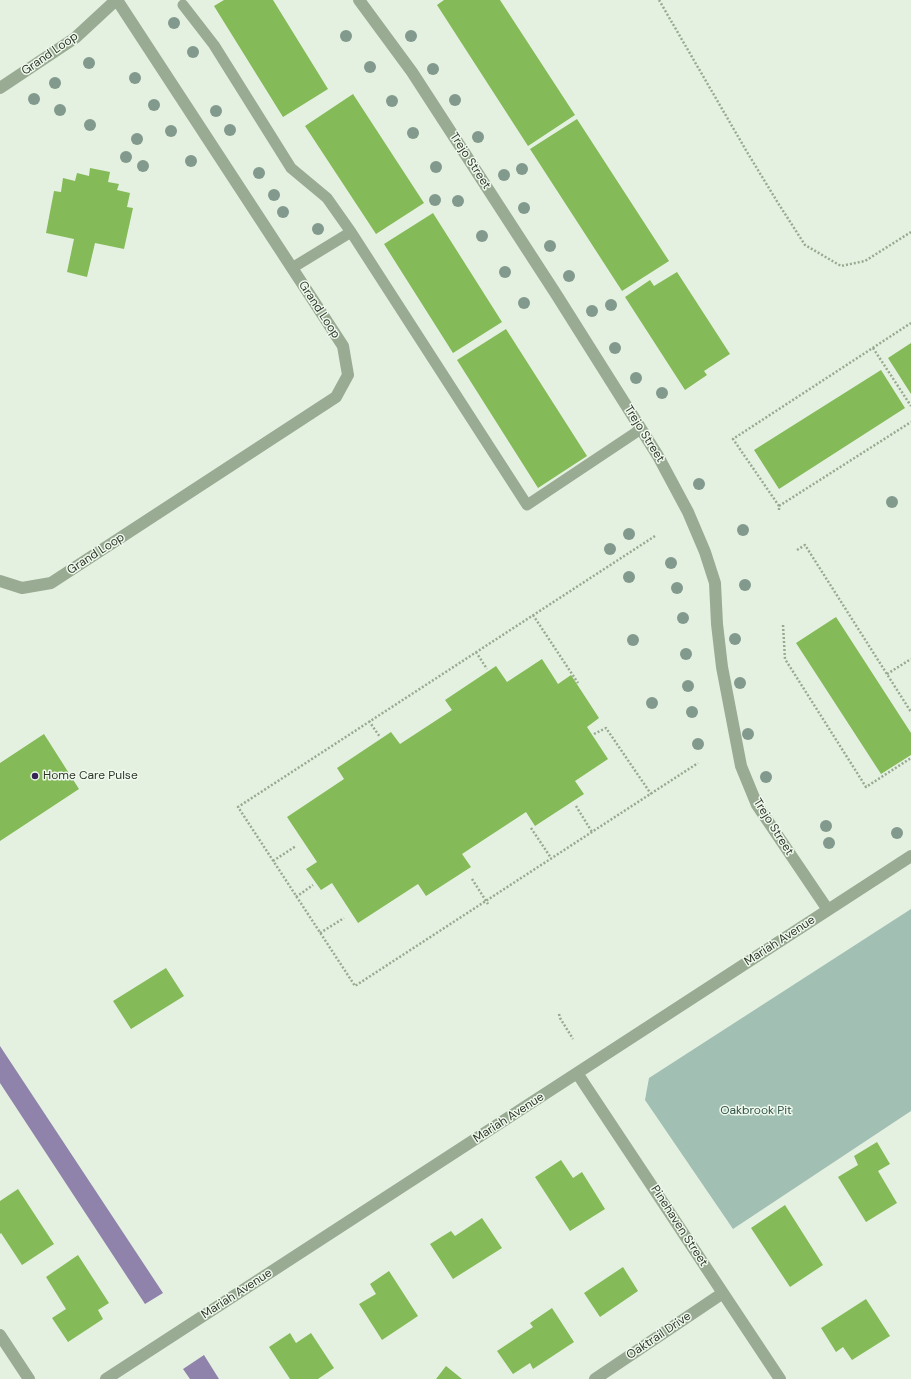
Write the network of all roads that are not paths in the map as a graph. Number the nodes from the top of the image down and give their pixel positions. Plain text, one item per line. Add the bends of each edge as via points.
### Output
1 (117, 0) edge
2 (359, 0) edge
3 (183, 5) dead end
4 (0, 88) edge
5 (351, 232) junction
6 (292, 268) junction
7 (641, 428) junction
8 (0, 580) edge
9 (911, 856) edge
10 (828, 910) junction
11 (577, 1073) junction
12 (723, 1293) junction
13 (0, 1334) edge
14 (29, 1379) edge
15 (106, 1379) edge
16 (595, 1379) edge
17 (780, 1379) edge

1 - 4 street, Grand Loop via 76,38
1 - 6 street, Grand Loop
2 - 7 street, Trejo Street via 412,72
3 - 5 lane via 214,45 291,168 327,198
5 - 6 lane
5 - 7 lane via 527,505
6 - 8 street, Grand Loop via 343,346 348,375 336,396 51,583 22,588
7 - 10 street, Trejo Street via 688,512 713,576 728,706 743,770 757,805
9 - 10 street, Mariah Avenue
10 - 11 street, Mariah Avenue
11 - 12 street, Pinehaven Street
11 - 15 street, Mariah Avenue
12 - 16 street, Oaktrail Drive
12 - 17 street, Pinehaven Street
13 - 14 street

